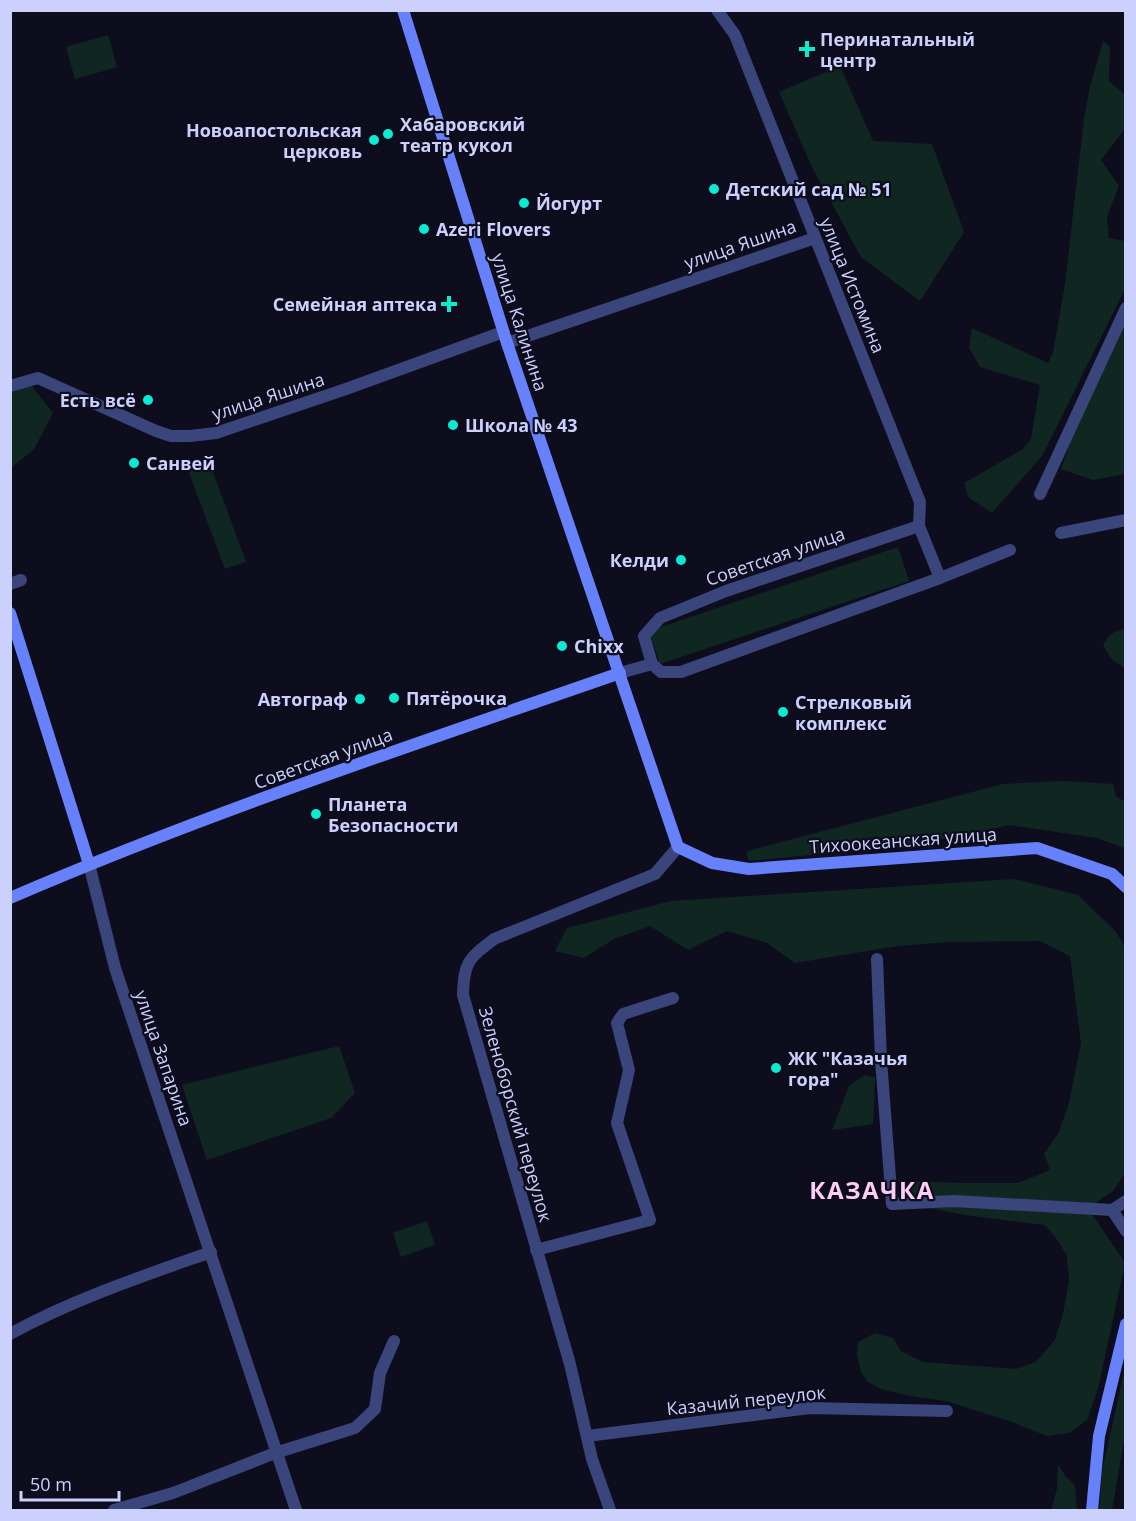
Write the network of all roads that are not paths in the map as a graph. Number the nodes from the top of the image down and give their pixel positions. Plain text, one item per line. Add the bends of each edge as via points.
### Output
1 (403, 10) edge
2 (717, 10) edge
3 (815, 238) junction
4 (1125, 308) edge
5 (505, 338) junction
6 (10, 386) edge
7 (1040, 494) dead end
8 (1125, 520) edge
9 (919, 526) junction
10 (1061, 533) dead end
11 (1010, 550) dead end
12 (940, 578) junction
13 (10, 613) edge
14 (652, 664) junction
15 (620, 673) junction
16 (678, 847) junction
17 (88, 864) junction
18 (1125, 887) edge
19 (10, 897) edge
20 (877, 959) dead end
21 (673, 998) dead end
22 (1125, 1201) edge
23 (1112, 1210) junction
24 (1125, 1232) edge
25 (536, 1250) junction
26 (211, 1252) junction
27 (1125, 1324) edge
28 (10, 1334) edge
29 (394, 1341) dead end
30 (946, 1411) dead end
31 (587, 1436) junction
32 (275, 1453) junction
33 (114, 1510) edge
34 (296, 1510) edge
35 (610, 1510) edge
36 (1092, 1510) edge

1 - 5 main road, улица Калинина
2 - 3 street, улица Истомина via 735,35
3 - 5 street, улица Яшина
3 - 9 street, улица Истомина via 920,502
4 - 7 street
5 - 6 street, улица Яшина via 216,434 171,436 38,378
5 - 15 main road, улица Калинина
8 - 10 street
9 - 12 street, улица Истомина
9 - 14 street, Советская улица via 726,591 660,618 644,636
11 - 12 street
12 - 14 street via 681,672 661,672
13 - 17 main road, улица Запарина
14 - 15 street, Советская улица
15 - 16 main road, улица Калинина
15 - 17 main road, Советская улица via 326,775
16 - 18 main road, Тихоокеанская улица via 712,863 749,869 1037,848 1112,874
16 - 25 street, Зеленоборский переулок via 655,874 494,939 472,956 464,973 463,995
17 - 19 main road, Советская улица
17 - 26 street, улица Запарина via 115,968
20 - 23 street via 892,1204 954,1201
21 - 25 street via 623,1014 617,1023 629,1070 617,1123 650,1220
22 - 23 street
23 - 24 street
25 - 31 street, Зеленоборский переулок
26 - 28 street via 121,1283
26 - 32 street, улица Запарина
27 - 36 main road via 1099,1436
29 - 32 street via 380,1373 375,1408 355,1428
30 - 31 street, Казачий переулок via 810,1408
31 - 35 street, Зеленоборский переулок
32 - 33 street via 173,1493
32 - 34 street, улица Запарина

